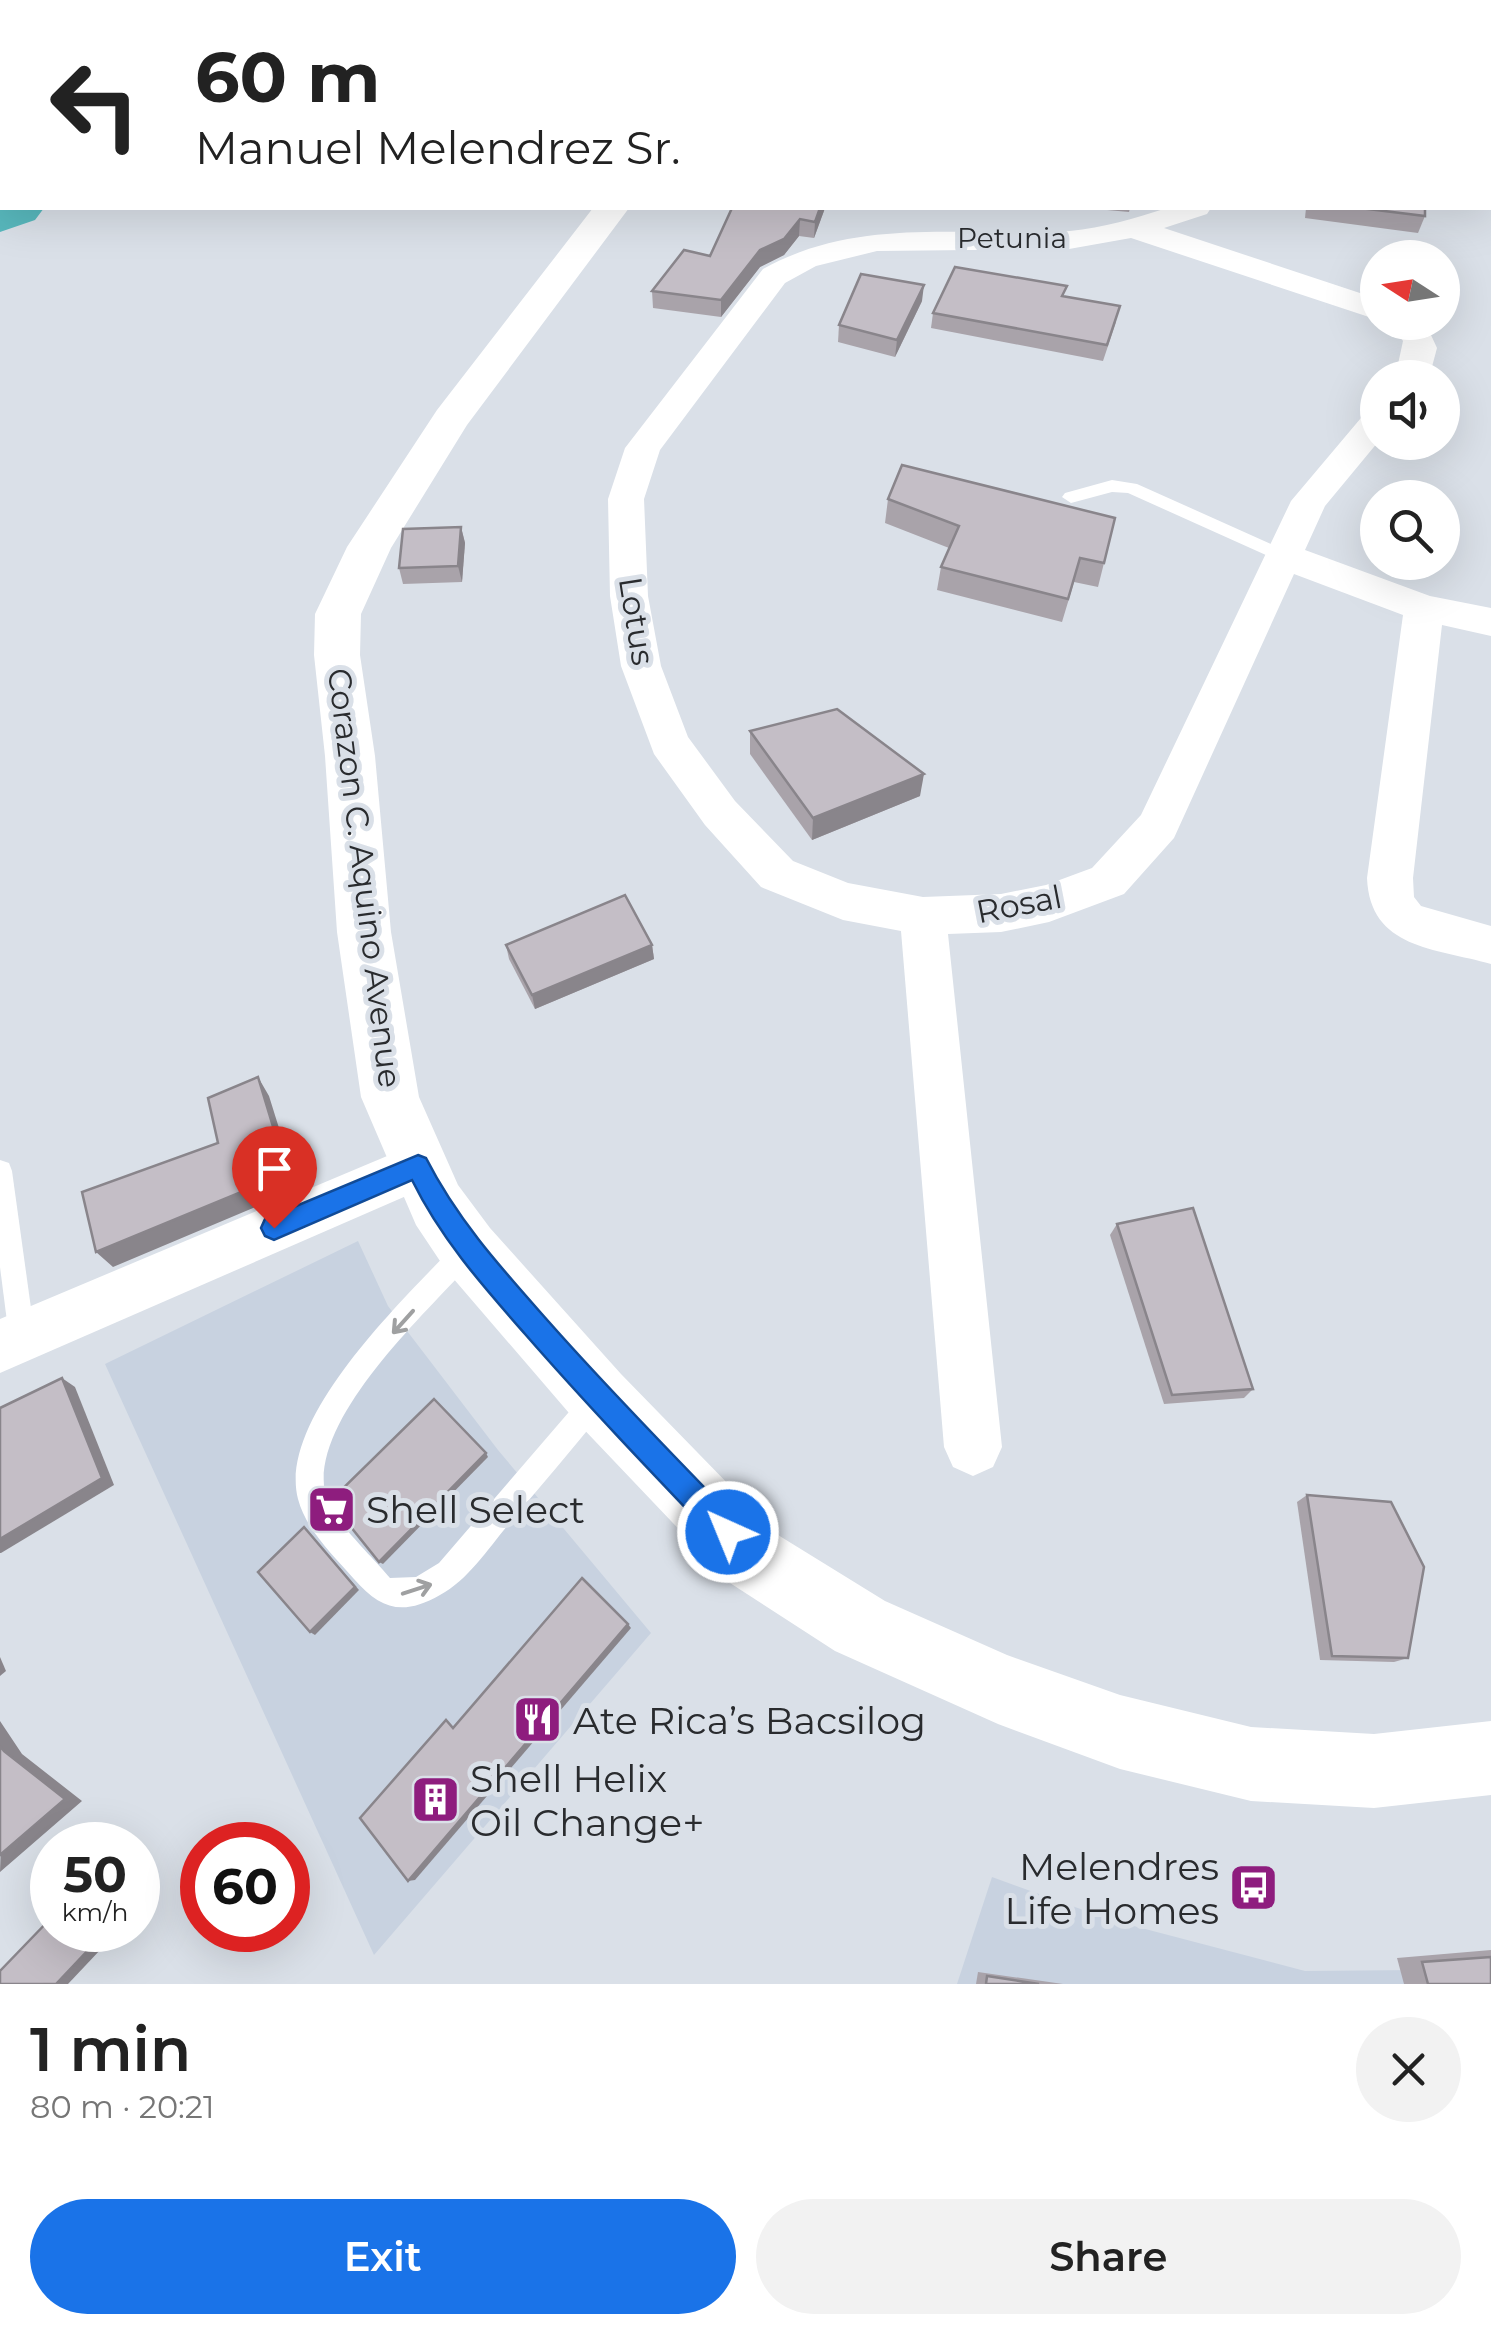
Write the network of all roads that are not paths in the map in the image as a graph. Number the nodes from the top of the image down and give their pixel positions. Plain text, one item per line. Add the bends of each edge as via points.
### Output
1 (610, 210) edge
2 (1190, 210) edge
3 (930, 222) edge
4 (1132, 228) junction
5 (825, 252) joint
6 (1360, 304) edge
7 (1360, 441) edge
8 (1071, 497) dead end
9 (1283, 556) junction
10 (1424, 608) junction
11 (1491, 622) edge
12 (923, 916) junction
13 (1491, 946) edge
14 (418, 1166) junction
15 (0, 1171) edge
16 (468, 1249) junction
17 (11, 1341) edge
18 (598, 1397) junction
19 (973, 1447) dead end
20 (1491, 1758) edge

1 - 14 main road, Corazon C. Aquino Avenue via 429,451 369,547 338,614 364,932 390,1097
2 - 4 street, Petunia
3 - 4 street, Petunia via 1070,240
3 - 5 street, Petunia
4 - 6 street
5 - 12 street, Lotus via 774,276 643,448 626,499 629,596 641,666 668,743 720,812 777,874 843,901
7 - 9 street, Rosal via 1308,501
8 - 9 lane via 1132,488
9 - 10 street
9 - 12 street, Rosal via 1158,826 1108,880 1001,914
10 - 11 street
10 - 13 street via 1391,902 1406,922
12 - 19 street
14 - 16 main road, Corazon C. Aquino Avenue
14 - 17 street
15 - 17 lane
16 - 18 main road, Corazon C. Aquino Avenue
16 -> 18 lane via 341,1392 309,1473 310,1500 381,1589 396,1595 423,1591 449,1573
18 - 20 main road, Corazon C. Aquino Avenue via 754,1559 860,1626 998,1688 1120,1732 1251,1764 1374,1771

